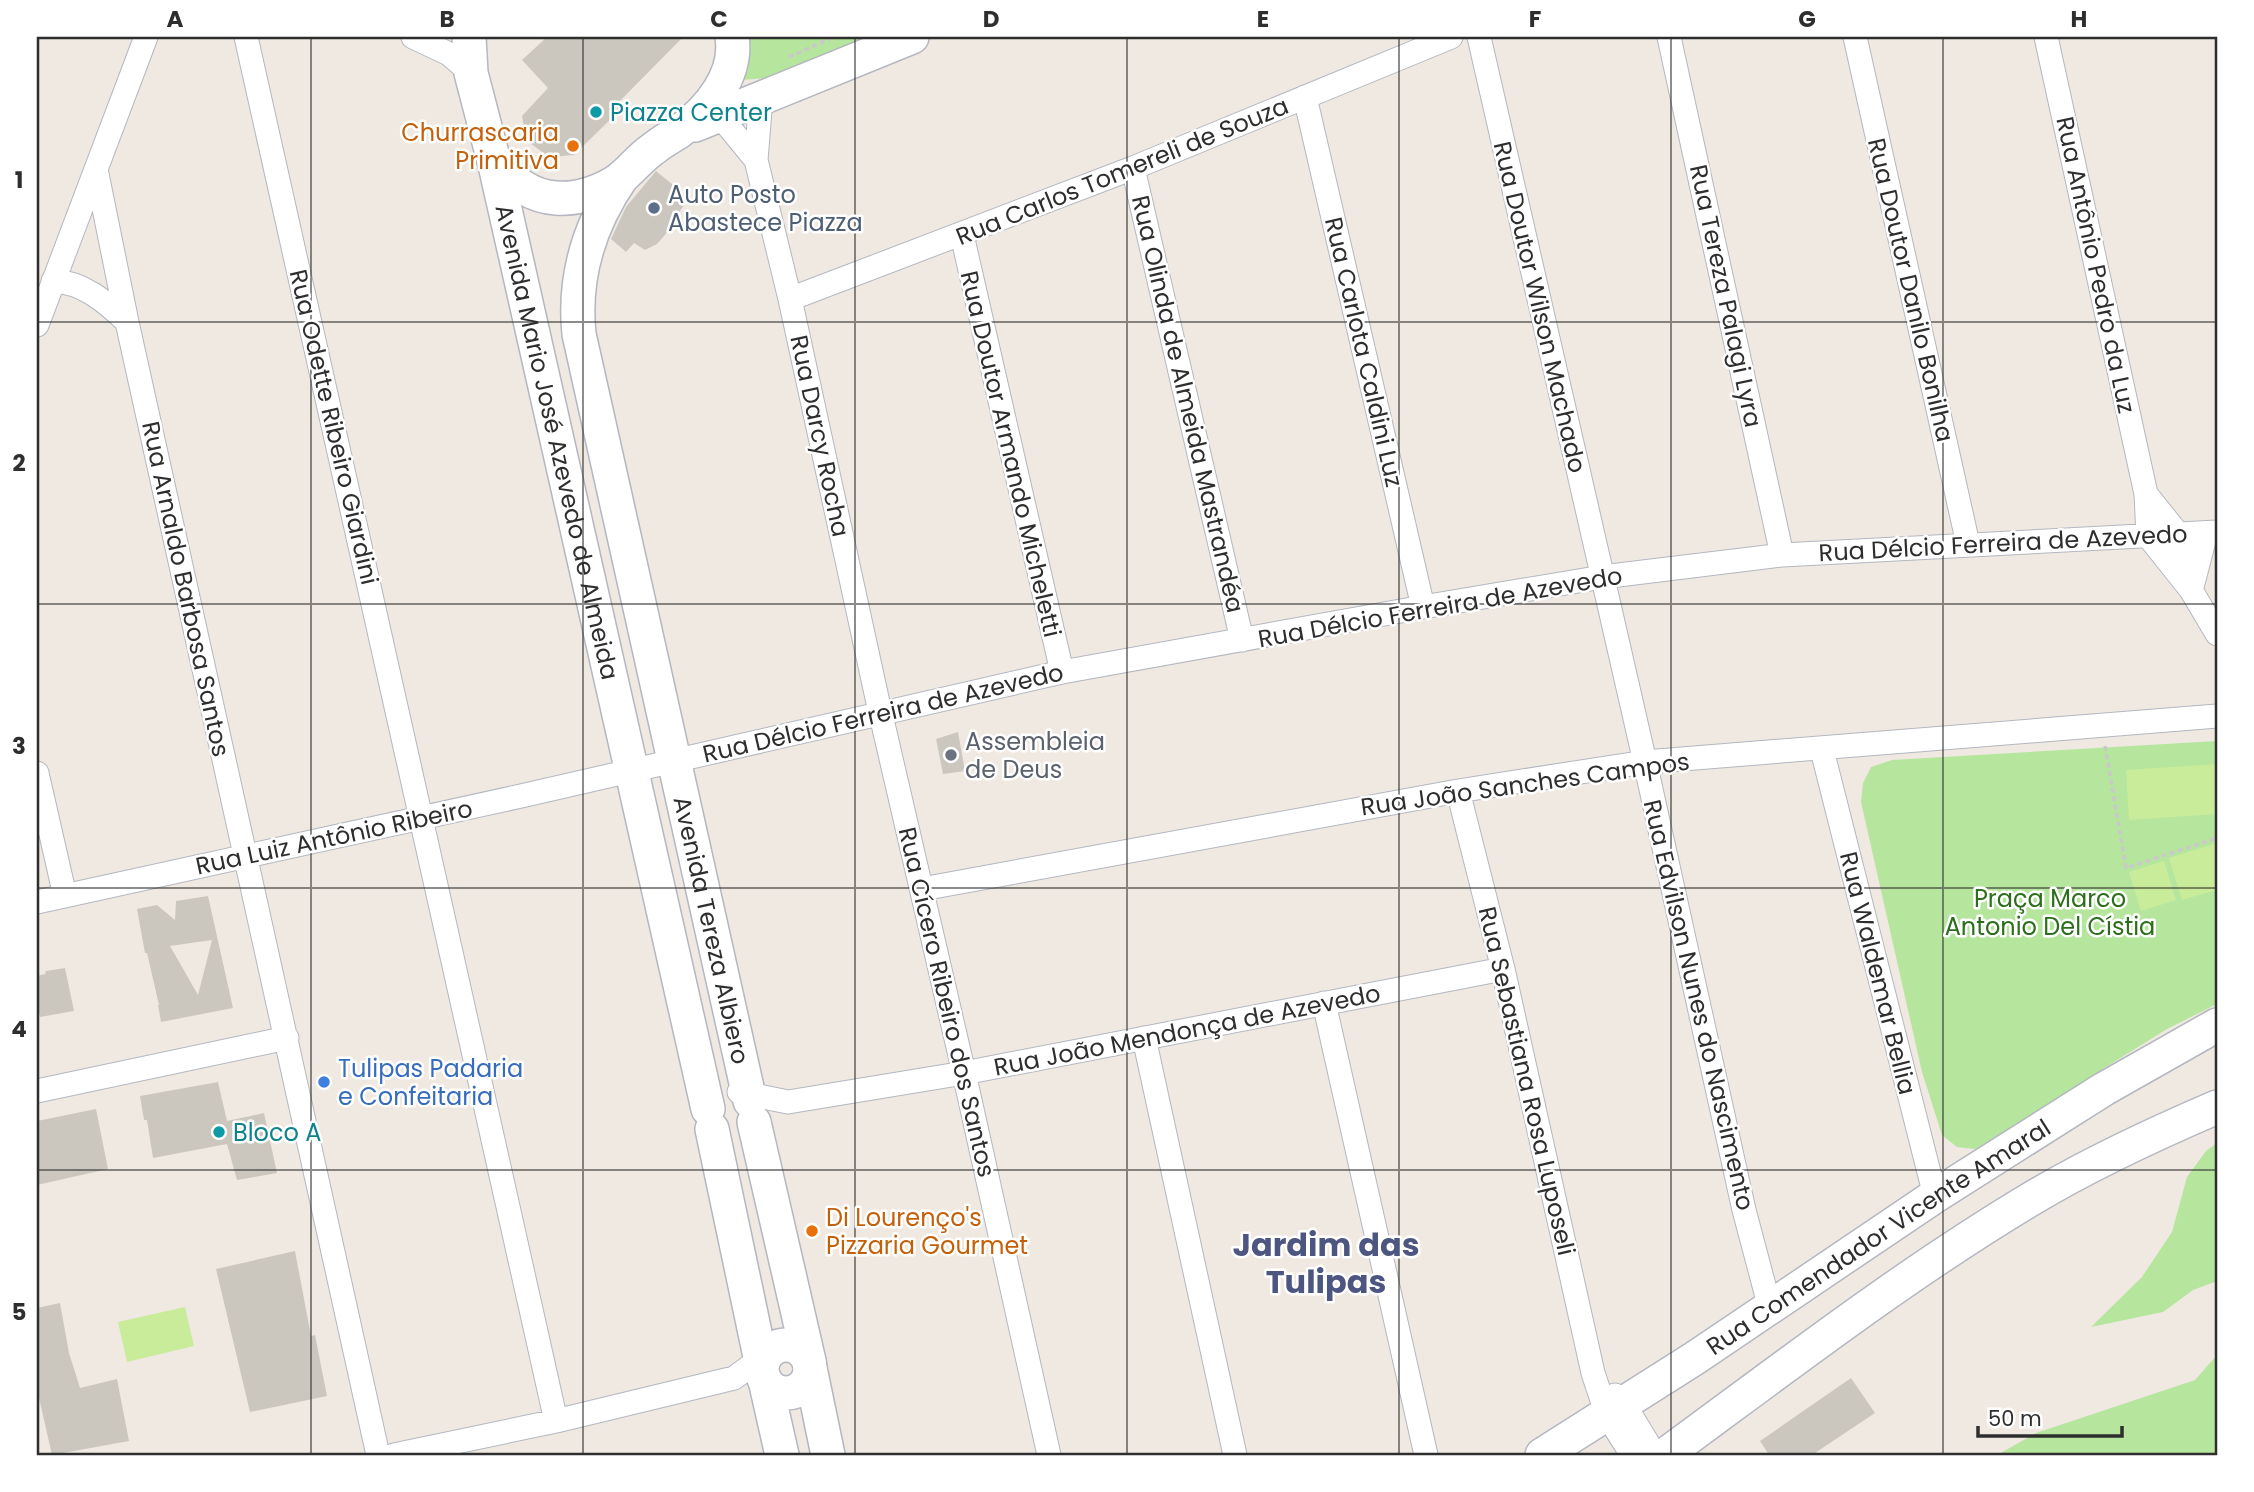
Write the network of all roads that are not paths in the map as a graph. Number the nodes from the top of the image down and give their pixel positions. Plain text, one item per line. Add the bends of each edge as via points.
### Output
1 (146, 37) edge
2 (246, 37) edge
3 (469, 37) edge
4 (732, 37) edge
5 (912, 37) edge
6 (1451, 37) edge
7 (1479, 37) edge
8 (1669, 37) edge
9 (1855, 37) edge
10 (2046, 37) edge
11 (421, 38) edge
12 (471, 73) junction
13 (1305, 97) junction
14 (761, 98) junction
15 (719, 115) junction
16 (680, 131) junction
17 (756, 160) junction
18 (495, 166) junction
19 (1133, 168) junction
20 (96, 169) junction
21 (622, 177) junction
22 (74, 226) junction
23 (962, 235) junction
24 (118, 276) junction
25 (53, 281) junction
26 (790, 299) junction
27 (127, 322) junction
28 (37, 325) edge
29 (2146, 494) junction
30 (2212, 533) edge
31 (2178, 534) junction
32 (2148, 536) junction
33 (2121, 537) junction
34 (1968, 544) junction
35 (1782, 555) junction
36 (1602, 578) junction
37 (2191, 590) junction
38 (1423, 607) junction
39 (2217, 634) edge
40 (1242, 640) junction
41 (1062, 672) junction
42 (880, 713) junction
43 (2217, 716) edge
44 (1822, 750) junction
45 (674, 760) junction
46 (1645, 762) junction
47 (631, 770) junction
48 (37, 773) edge
49 (1458, 790) junction
50 (423, 817) junction
51 (246, 856) junction
52 (922, 889) junction
53 (65, 896) junction
54 (37, 902) edge
55 (1503, 969) junction
56 (1324, 1003) junction
57 (2217, 1025) edge
58 (287, 1038) junction
59 (1144, 1038) junction
60 (964, 1073) junction
61 (37, 1091) edge
62 (2217, 1107) edge
63 (749, 1112) junction
64 (710, 1119) junction
65 (1935, 1196) junction
66 (1770, 1308) junction
67 (809, 1364) junction
68 (761, 1373) junction
69 (1593, 1373) junction
70 (1606, 1416) junction
71 (556, 1421) junction
72 (378, 1455) edge
73 (394, 1455) edge
74 (782, 1455) edge
75 (828, 1455) edge
76 (1049, 1455) edge
77 (1235, 1455) edge
78 (1426, 1455) edge
79 (1542, 1455) edge
80 (1632, 1455) edge
81 (1655, 1455) edge
82 (1665, 1455) edge

1 - 20 street
2 - 50 street, Rua Odette Ribeiro Giardini
3 - 12 street, Avenida Mario José Azevedo de Almeida
4 - 16 street via 732,56 722,86
5 - 14 street
6 - 13 street, Rua Carlos Tomereli de Souza
7 - 36 street, Rua Doutor Wilson Machado
8 - 35 street, Rua Tereza Palagi Lyra
9 - 34 street, Rua Doutor Danilo Bonilha
10 - 29 street, Rua Antônio Pedro da Luz
11 - 12 street
12 - 18 street, Avenida Mario José Azevedo de Almeida
13 - 19 street, Rua Carlos Tomereli de Souza
13 - 38 street, Rua Carlota Caldini Luz
14 - 15 street
14 - 17 street, Rua Darcy Rocha
15 - 16 street
15 - 17 street, Rua Darcy Rocha
16 - 21 street via 650,150
17 - 26 street, Rua Darcy Rocha
18 - 21 street via 533,192 557,198 585,195
18 - 47 street, Avenida Mario José Azevedo de Almeida
19 - 23 street, Rua Carlos Tomereli de Souza
19 - 40 street, Rua Olinda de Almeida Mastrandéa
20 - 22 street
20 - 24 street, Rua Arnaldo Barbosa Santos
21 - 45 street, Avenida Mario José Azevedo de Almeida via 586,248 576,310
22 - 24 street, Rua Arnaldo Barbosa Santos via 100,246
22 - 25 street
23 - 26 street, Rua Carlos Tomereli de Souza
23 - 41 street, Rua Doutor Armando Micheletti
24 - 27 street, Rua Arnaldo Barbosa Santos
25 - 27 street via 78,286
25 - 28 street
26 - 42 street, Rua Darcy Rocha
27 - 51 street, Rua Arnaldo Barbosa Santos
29 - 31 street, Rua Antônio Pedro da Luz
29 - 32 street, Rua Antônio Pedro da Luz
29 - 33 street
30 - 31 street, Rua Délcio Ferreira de Azevedo
30 - 37 street
31 - 32 street, Rua Délcio Ferreira de Azevedo
31 - 37 street, Rua Antônio Pedro da Luz
32 - 33 street, Rua Délcio Ferreira de Azevedo
32 - 37 street, Rua Antônio Pedro da Luz
33 - 34 street, Rua Délcio Ferreira de Azevedo
34 - 35 street, Rua Délcio Ferreira de Azevedo
35 - 36 street, Rua Délcio Ferreira de Azevedo
36 - 38 street, Rua Délcio Ferreira de Azevedo
36 - 46 street, Rua Edvilson Nunes do Nascimento
37 - 39 street, Rua Antônio Pedro da Luz
38 - 40 street, Rua Délcio Ferreira de Azevedo
40 - 41 street, Rua Délcio Ferreira de Azevedo
41 - 42 street, Rua Délcio Ferreira de Azevedo
42 - 45 street, Rua Délcio Ferreira de Azevedo
42 - 52 street, Rua Cícero Ribeiro dos Santos
43 - 44 street, Rua João Sanches Campos
44 - 46 street, Rua João Sanches Campos
44 - 65 street, Rua Waldemar Bellia
45 - 47 street, Rua Délcio Ferreira de Azevedo
45 - 63 street, Avenida Tereza Albiero
46 - 49 street, Rua João Sanches Campos
46 - 66 street, Rua Edvilson Nunes do Nascimento
47 - 50 street, Rua Luiz Antônio Ribeiro
47 - 64 street, Avenida Tereza Albiero
48 - 53 street
49 - 52 street, Rua João Sanches Campos
49 - 55 street, Rua Sebastiana Rosa Luposeli
50 - 51 street, Rua Luiz Antônio Ribeiro
50 - 71 street, Rua Odette Ribeiro Giardini
51 - 53 street, Rua Luiz Antônio Ribeiro
51 - 58 street, Rua Arnaldo Barbosa Santos
52 - 60 street, Rua Cícero Ribeiro dos Santos
53 - 54 street, Rua Luiz Antônio Ribeiro
55 - 56 street, Rua João Mendonça de Azevedo
55 - 69 street, Rua Sebastiana Rosa Luposeli
56 - 59 street, Rua João Mendonça de Azevedo
56 - 78 street
57 - 65 street, Rua Comendador Vicente Amaral via 2104,1089
58 - 61 street
58 - 72 street, Rua Arnaldo Barbosa Santos
59 - 60 street, Rua João Mendonça de Azevedo
59 - 77 street
60 - 63 street, Rua João Mendonça de Azevedo
60 - 76 street, Rua Cícero Ribeiro dos Santos
62 - 82 street via 2135,1142 1976,1233
63 - 64 street via 732,1091 719,1095
63 - 67 street, Avenida Tereza Albiero
64 - 68 street, Avenida Tereza Albiero
65 - 66 street, Rua Comendador Vicente Amaral
66 - 70 street, Rua Comendador Vicente Amaral
67 - 68 street via 806,1381 788,1392
67 - 75 street, Avenida Tereza Albiero
68 - 71 street
68 - 74 street, Avenida Tereza Albiero
69 - 70 street
69 - 70 street, Rua Sebastiana Rosa Luposeli via 1593,1395
70 - 79 street, Rua Comendador Vicente Amaral
70 - 80 street
70 - 81 street
71 - 73 street

